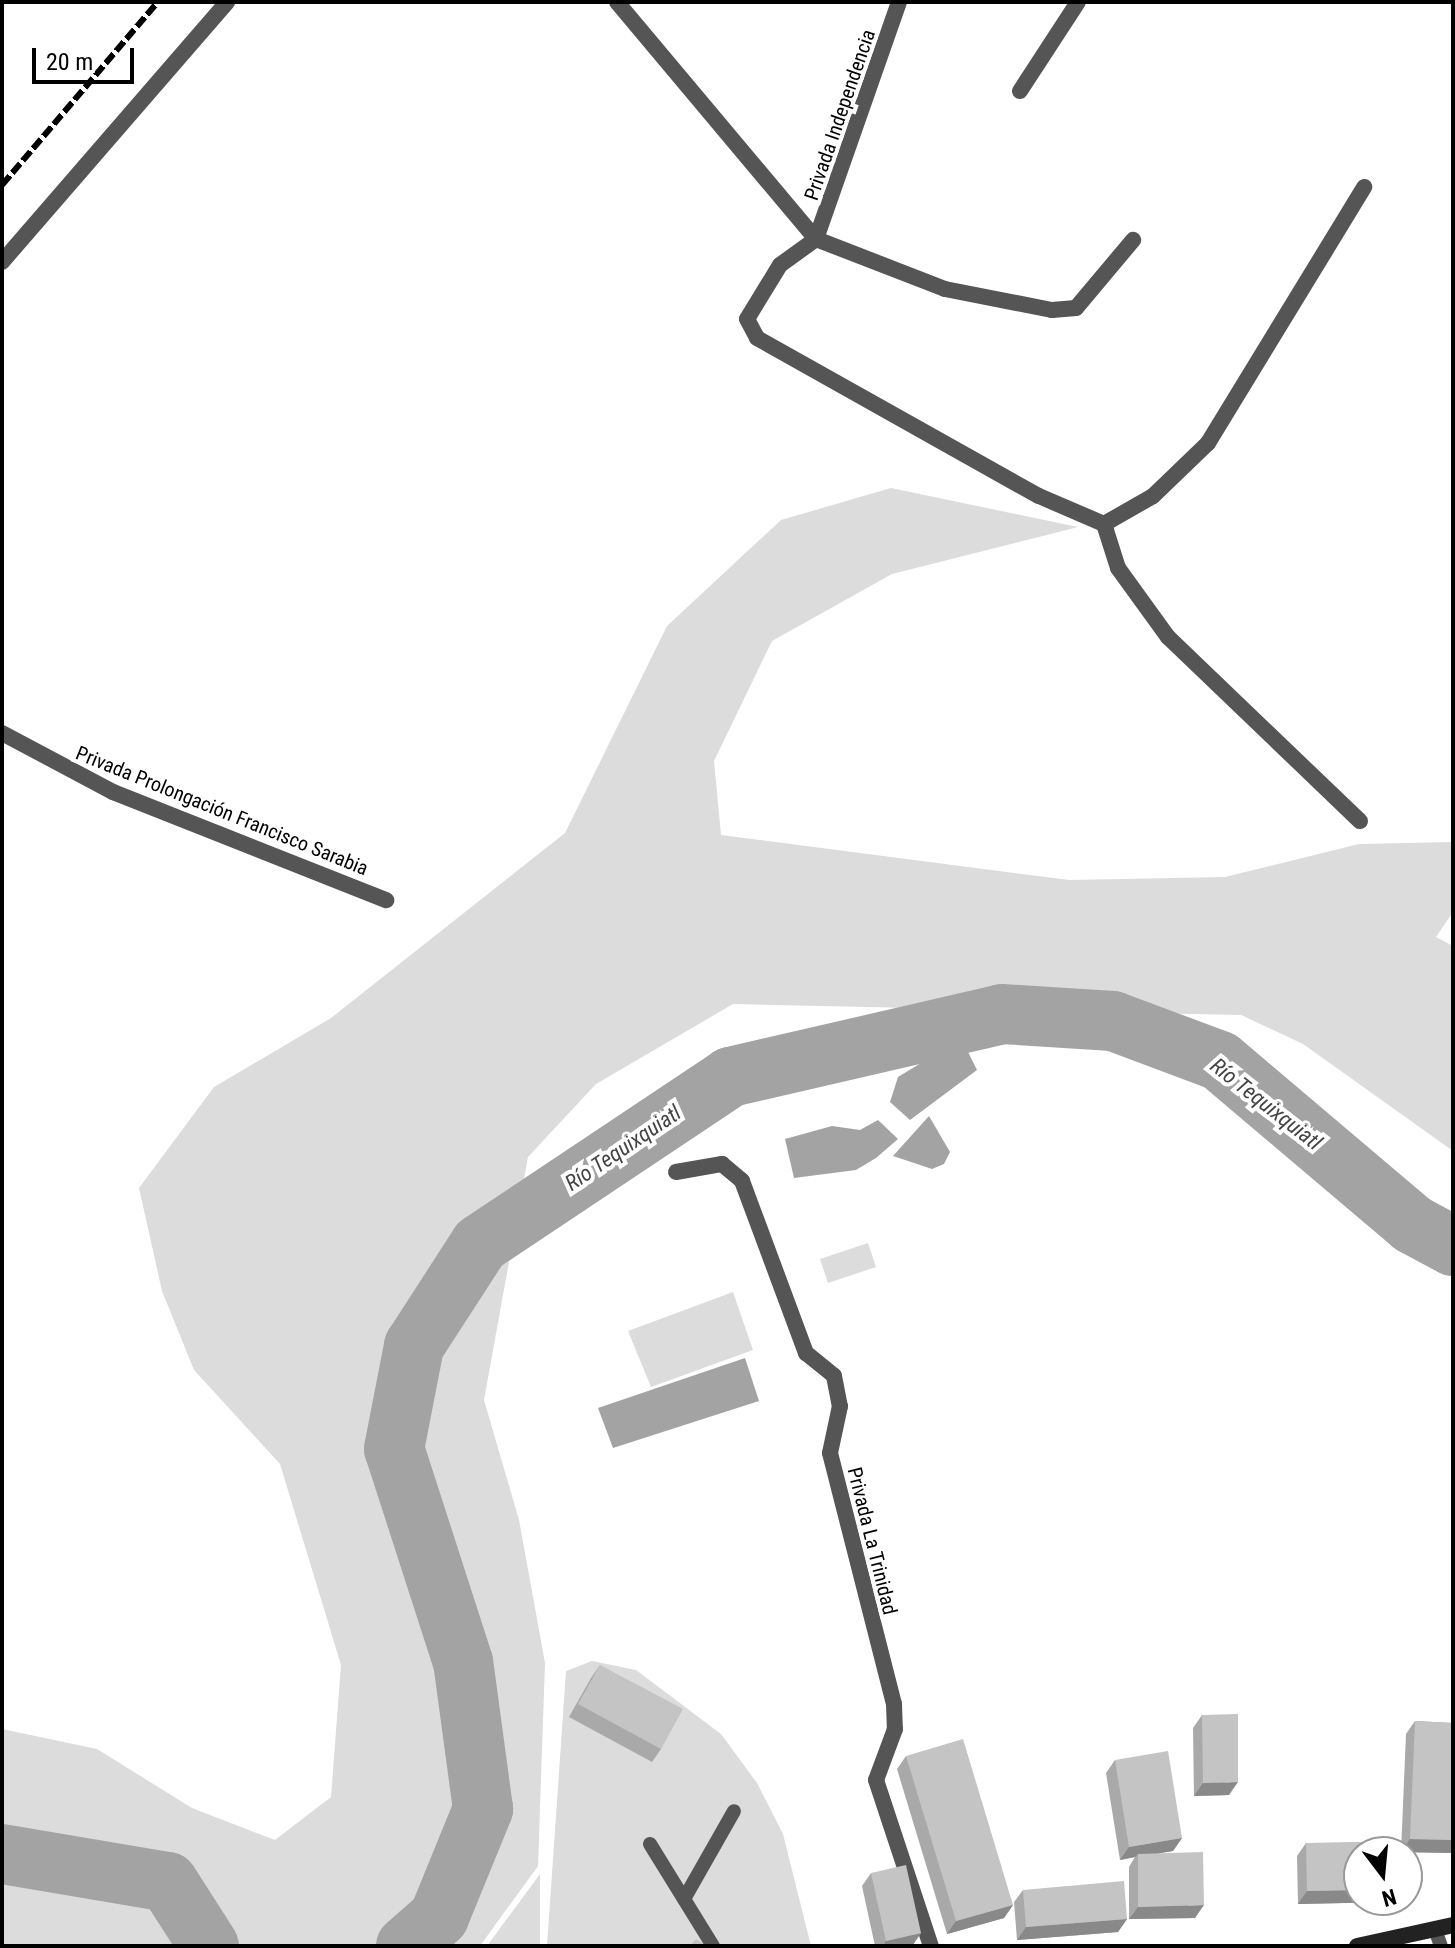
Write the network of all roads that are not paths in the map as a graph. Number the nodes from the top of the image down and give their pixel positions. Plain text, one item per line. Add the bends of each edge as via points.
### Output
1 (227, 2) edge
2 (617, 2) edge
3 (899, 2) edge
4 (1078, 2) edge
5 (1020, 91) dead end
6 (1364, 187) dead end
7 (816, 239) junction
8 (1133, 240) dead end
9 (2, 262) edge
10 (1104, 524) junction
11 (2, 733) edge
12 (1360, 821) dead end
13 (386, 900) dead end
14 (676, 1172) dead end
15 (734, 1811) dead end
16 (650, 1844) dead end
17 (684, 1899) junction
18 (1453, 1925) edge
19 (1435, 1929) junction
20 (713, 1946) edge
21 (931, 1946) edge
22 (1357, 1946) edge
23 (1441, 1946) edge

1 - 9 street
2 - 7 street
3 - 7 street, Privada Independencia
4 - 5 street
6 - 10 street via 1208,443 1153,496
7 - 8 street via 945,289 1052,310 1076,308
7 - 10 street via 780,265 757,294 747,319 757,338 1039,496
10 - 12 street via 1118,568 1168,637
11 - 13 street, Privada Prolongación Francisco Sarabia via 113,792
14 - 21 street, Privada La Trinidad via 722,1164 742,1181 806,1353 834,1376 840,1406 830,1453 894,1704 895,1729 876,1780
15 - 17 lane
16 - 17 lane
17 - 20 lane
18 - 19 main road
19 - 22 main road
19 - 23 lane

